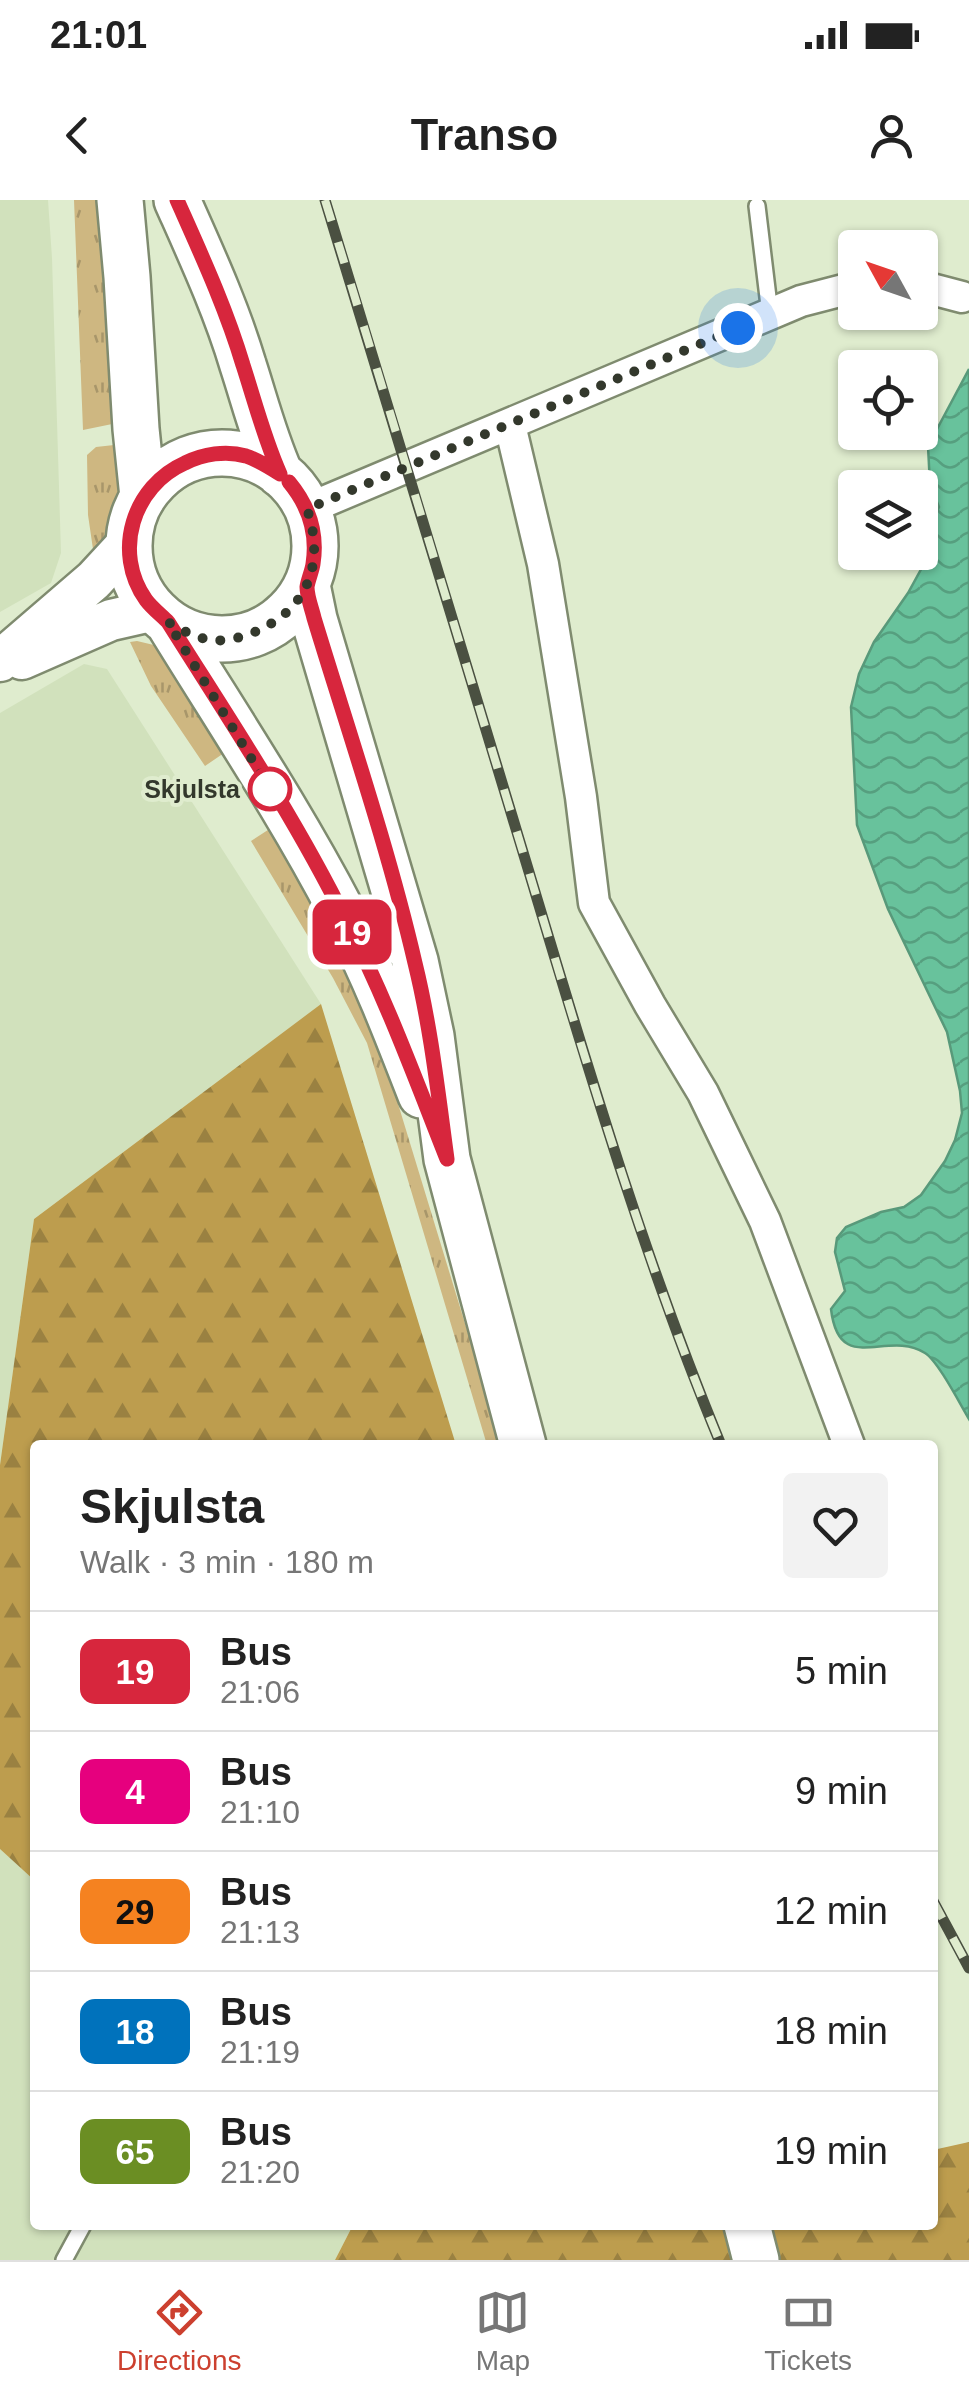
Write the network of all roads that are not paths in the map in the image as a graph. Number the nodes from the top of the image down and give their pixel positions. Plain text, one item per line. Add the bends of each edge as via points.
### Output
1 (120, 200) edge
2 (177, 200) edge
3 (756, 206) dead end
4 (938, 291) edge
5 (838, 292) edge
6 (966, 299) edge
7 (770, 314) junction
8 (510, 425) junction
9 (280, 474) junction
10 (143, 497) junction
11 (307, 509) junction
12 (130, 541) junction
13 (307, 586) junction
14 (162, 616) junction
15 (0, 665) edge
16 (447, 1159) junction
17 (522, 1440) edge
18 (847, 1440) edge
19 (80, 2230) edge
20 (748, 2230) edge
21 (64, 2260) edge
22 (756, 2260) edge

1 - 10 main road
2 - 9 main road
3 - 7 lane
4 - 6 street
5 - 7 street
7 - 8 street
8 - 11 street
8 - 18 street via 543,564 594,903 703,1093 765,1222
9 - 10 main road via 245,456 208,455 165,473
9 - 11 main road
10 - 12 main road
11 - 13 main road via 315,551
12 - 14 main road via 133,571
12 - 15 street
13 - 14 main road via 278,619 248,635 212,640
13 - 16 main road via 415,961
14 - 15 street via 111,620
14 - 16 main road via 344,915
16 - 17 main road
19 - 21 lane
20 - 22 main road

